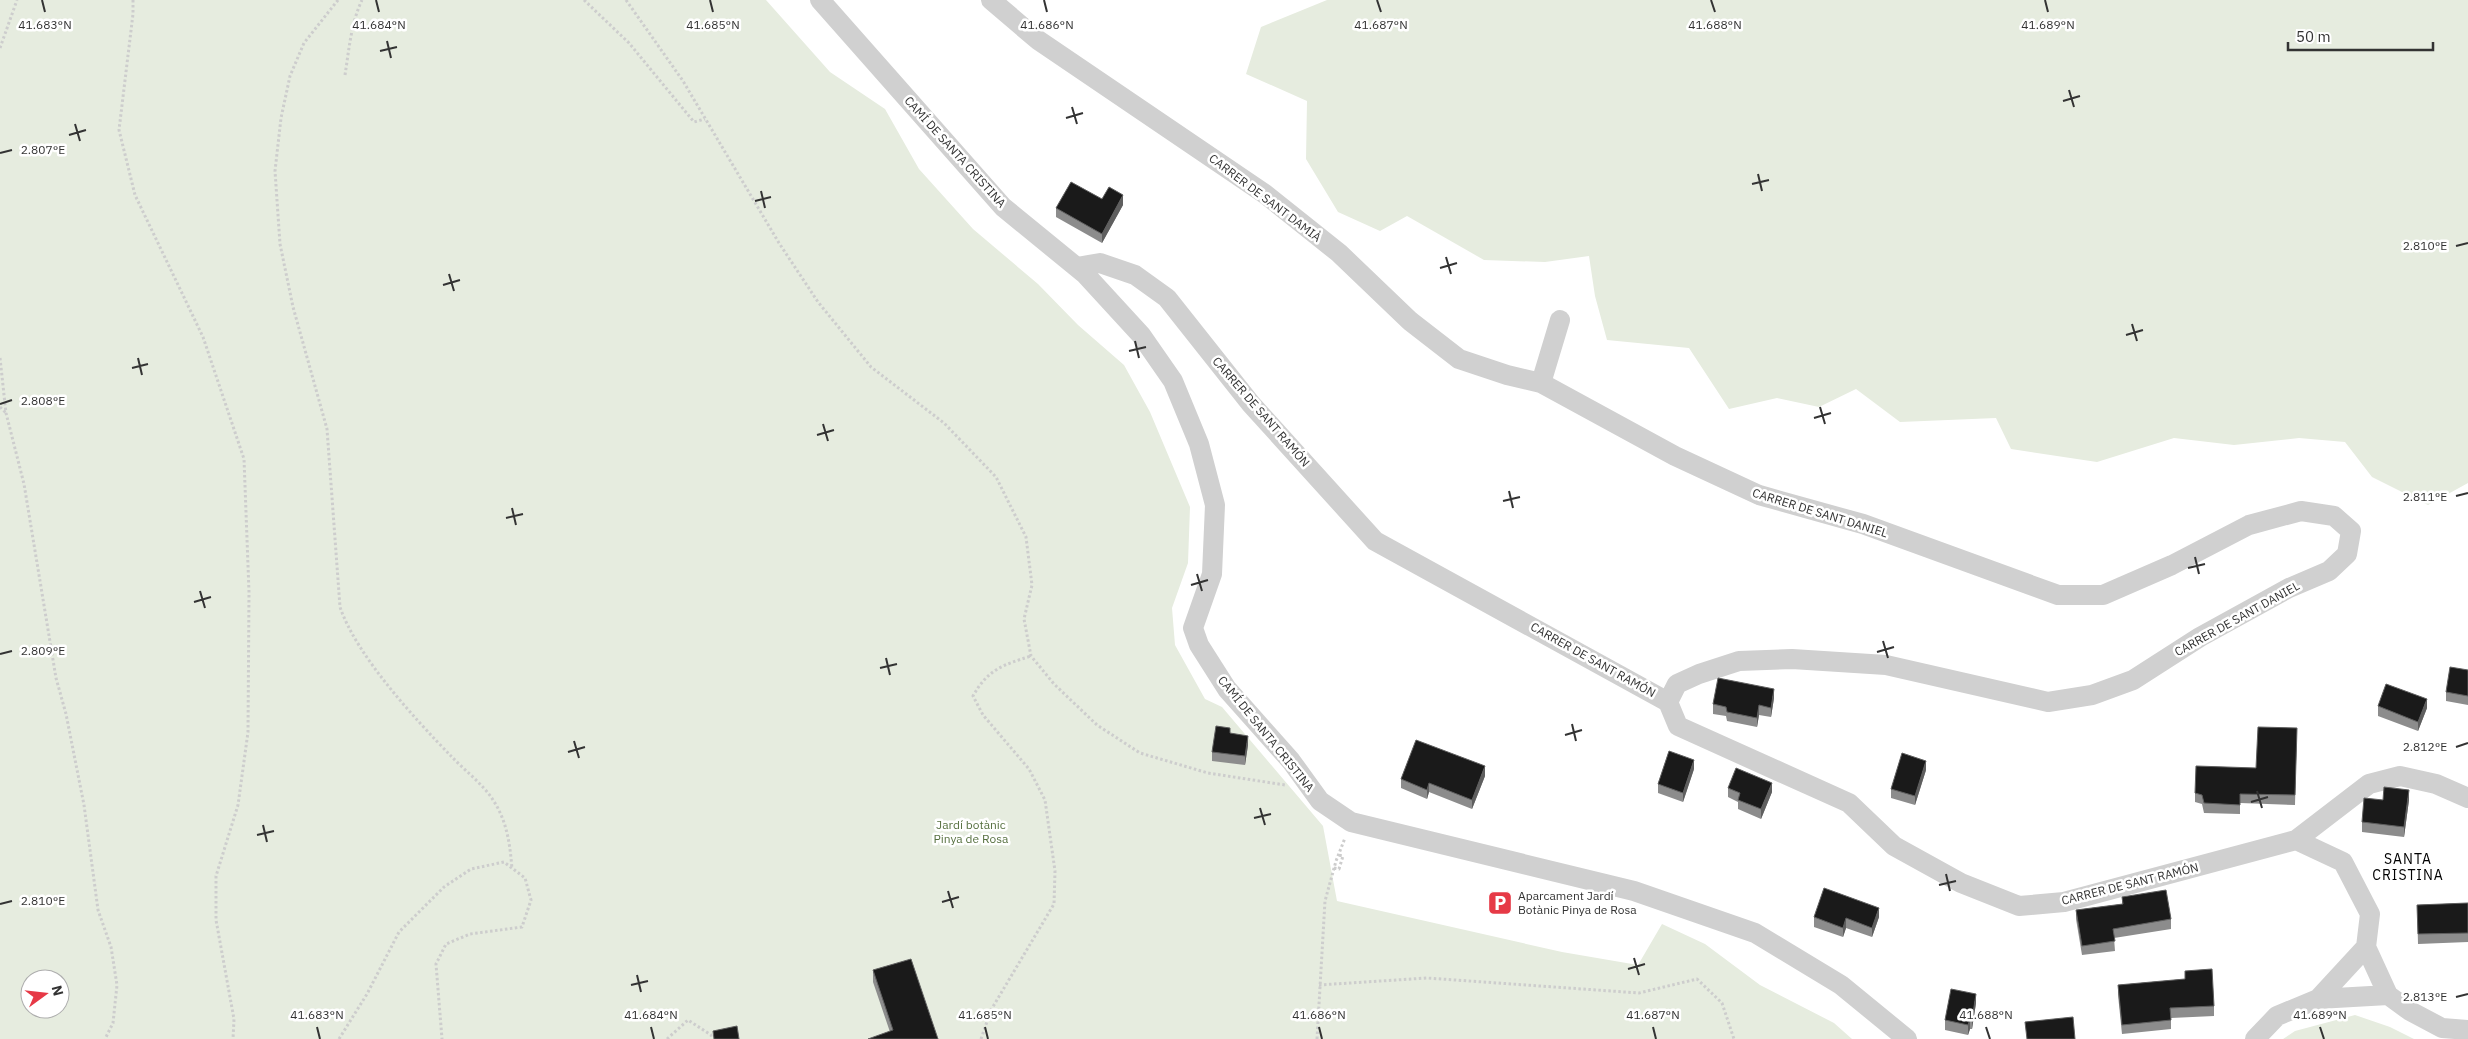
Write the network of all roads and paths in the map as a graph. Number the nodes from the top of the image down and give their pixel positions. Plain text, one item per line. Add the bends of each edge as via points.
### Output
1 (17, 0) edge
2 (133, 0) edge
3 (338, 0) edge
4 (362, 0) edge
5 (584, 0) edge
6 (626, 0) edge
7 (820, 0) edge
8 (991, 0) edge
9 (0, 48) edge
10 (345, 75) dead end
11 (706, 119) junction
12 (1078, 267) junction
13 (1560, 320) dead end
14 (0, 358) edge
15 (1541, 383) junction
16 (0, 407) edge
17 (6, 413) junction
18 (1031, 656) junction
19 (1668, 702) junction
20 (1312, 790) junction
21 (2468, 798) edge
22 (1351, 822) junction
23 (2296, 840) junction
24 (512, 869) junction
25 (2366, 947) junction
26 (1319, 985) junction
27 (2388, 995) junction
28 (2318, 999) junction
29 (2468, 1030) edge
30 (105, 1039) edge
31 (233, 1039) edge
32 (339, 1039) edge
33 (442, 1039) edge
34 (667, 1039) edge
35 (712, 1039) edge
36 (981, 1039) edge
37 (1317, 1039) edge
38 (1734, 1039) edge
39 (1907, 1039) edge
40 (2255, 1039) edge

1 - 9 path
2 - 31 path via 119,130 134,195 203,337 244,459 249,592 248,732 238,805 216,876 216,920 234,1019
3 - 24 path via 304,43 290,76 275,171 282,253 293,307 327,429 340,607 347,628 375,667 430,734 493,799 508,830
4 - 10 path via 357,10
5 - 11 path via 629,43 694,122
6 - 11 path
7 - 12 street, CAMÍ DE SANTA CRISTINA via 1003,207
8 - 15 street, CARRER DE SANT DAMIÀ via 1038,40 1265,194 1339,253 1410,321 1459,359
11 - 18 path via 818,302 871,367 944,422 996,478 1026,537 1032,585 1024,619
12 - 19 street, CARRER DE SANT RAMÓN via 1100,263 1134,275 1167,298 1250,404 1375,540
12 - 20 street, CAMÍ DE SANTA CRISTINA via 1142,336 1173,381 1199,444 1215,505 1212,574 1193,628 1199,644 1227,689 1291,761
13 - 15 street
14 - 17 path
15 - 19 street, CARRER DE SANT DANIEL via 1675,456 1758,495 1863,524 2058,595 2103,595 2172,565 2249,525 2301,511 2334,516 2350,531 2348,554 2329,571 2289,588 2200,637 2133,680 2092,696 2048,702 1886,665 1792,659 1739,661 1699,674 1677,684
16 - 17 path
17 - 30 path via 24,484 56,678 84,805 98,910 111,947 118,985 113,1023
18 - 20 path via 1054,684 1097,725 1140,753 1208,773
18 - 36 path via 1001,665 982,679 973,696 983,715 1029,769 1045,800 1055,871 1054,904 991,1010
19 - 23 street, CARRER DE SANT RAMÓN via 1678,726 1849,803 1894,846 1961,883 2019,906 2064,902
20 - 22 street, CAMÍ DE SANTA CRISTINA via 1320,800
21 - 23 street via 2436,784 2400,776 2369,784
22 - 26 path via 1325,901
22 - 39 street, CAMÍ DE SANTA CRISTINA via 1634,891 1755,933 1841,985
23 - 25 street via 2343,862 2370,914
24 - 32 path via 504,862 470,869 444,887 399,932
24 - 33 path via 524,878 530,900 522,927 470,934 446,944 436,964
25 - 27 street
25 - 28 street
26 - 37 path
26 - 38 path via 1428,978 1639,994 1696,979 1722,1003
27 - 28 street
27 - 29 street via 2442,1028
28 - 40 street via 2278,1016
34 - 35 path via 688,1020 712,1035

